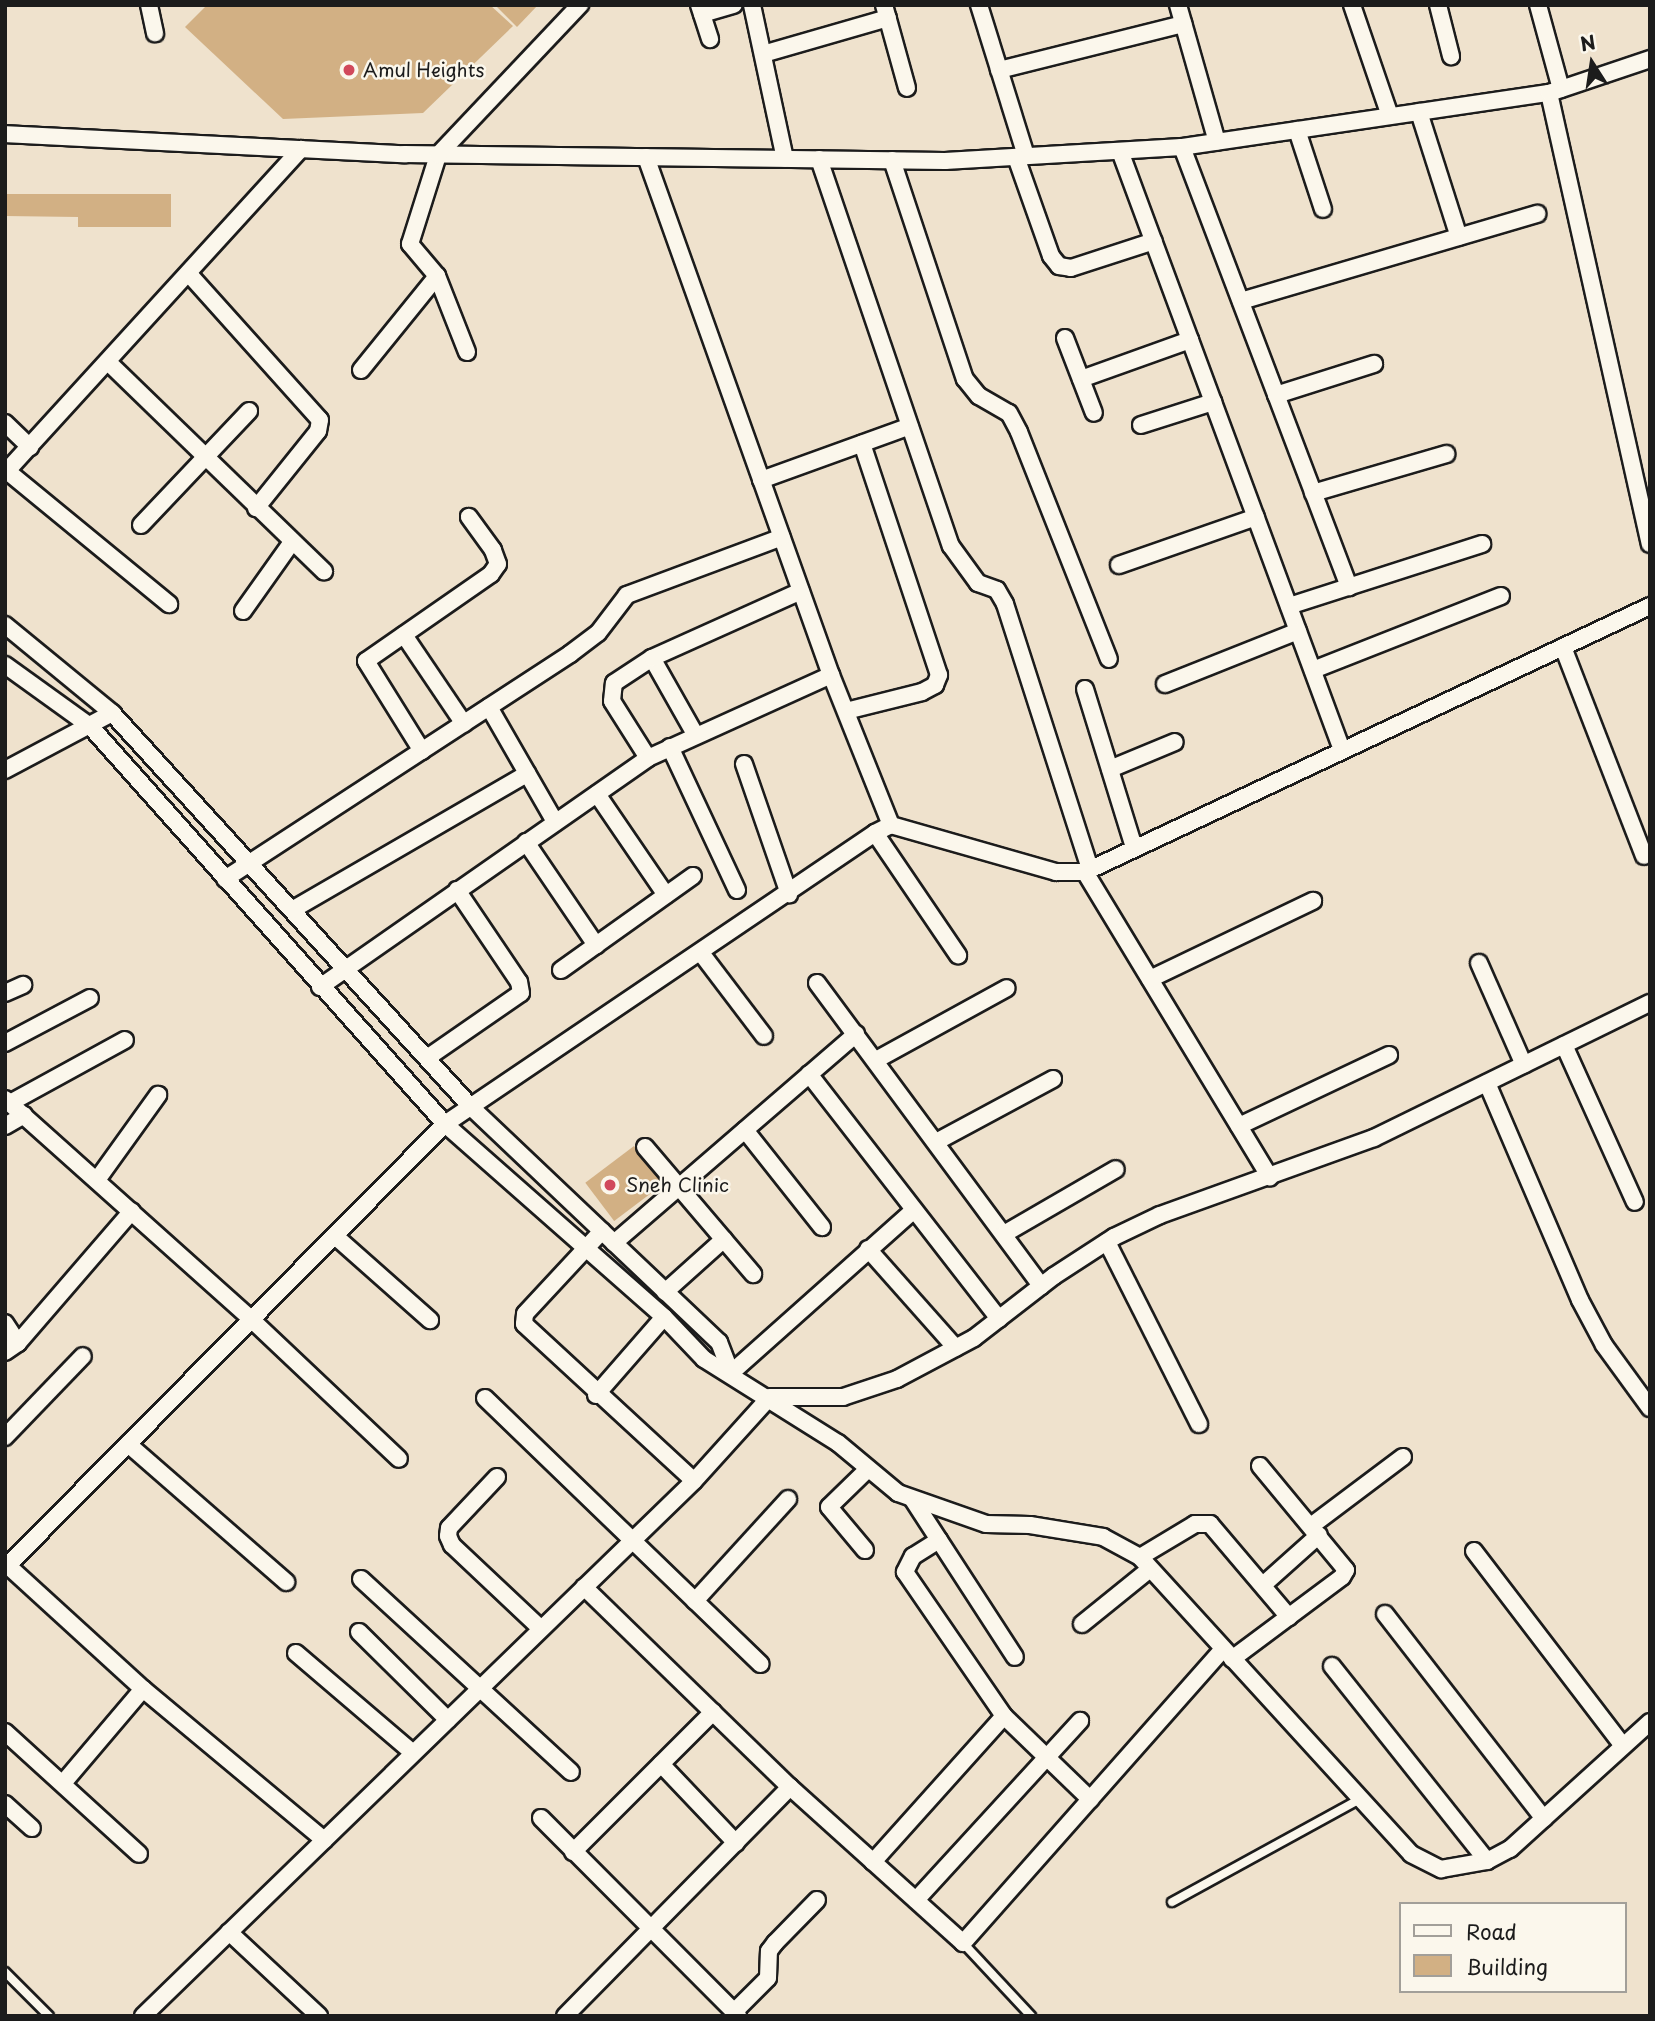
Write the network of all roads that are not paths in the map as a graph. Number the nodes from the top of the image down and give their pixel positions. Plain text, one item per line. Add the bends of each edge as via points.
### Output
1 (149, 5) edge
2 (734, 5) edge
3 (752, 5) edge
4 (979, 5) edge
5 (1178, 5) edge
6 (1352, 5) edge
7 (1438, 5) edge
8 (1538, 5) edge
9 (574, 8) edge
10 (700, 10) edge
11 (886, 12) edge
12 (1183, 24) junction
13 (155, 33) dead end
14 (710, 39) dead end
15 (763, 54) junction
16 (1451, 56) dead end
17 (1650, 59) edge
18 (999, 70) junction
19 (907, 88) dead end
20 (1555, 91) junction
21 (1419, 112) junction
22 (1390, 116) junction
23 (1297, 130) junction
24 (5, 134) edge
25 (1217, 142) junction
26 (1182, 147) junction
27 (301, 149) junction
28 (1120, 151) junction
29 (439, 155) junction
30 (1021, 156) junction
31 (646, 157) junction
32 (785, 159) junction
33 (819, 159) junction
34 (892, 160) junction
35 (1322, 209) dead end
36 (1537, 214) dead end
37 (1459, 237) junction
38 (1154, 241) junction
39 (189, 274) junction
40 (437, 276) junction
41 (1241, 301) junction
42 (1065, 338) dead end
43 (1190, 340) junction
44 (467, 352) dead end
45 (108, 362) junction
46 (1374, 364) dead end
47 (361, 370) dead end
48 (1081, 379) junction
49 (1276, 395) junction
50 (1213, 402) junction
51 (250, 411) dead end
52 (1094, 413) dead end
53 (5, 423) edge
54 (1141, 425) dead end
55 (910, 426) junction
56 (862, 443) junction
57 (30, 447) junction
58 (1446, 454) dead end
59 (204, 457) junction
60 (6, 472) edge
61 (761, 480) junction
62 (1313, 493) junction
63 (256, 508) junction
64 (469, 517) dead end
65 (1256, 517) junction
66 (141, 525) dead end
67 (782, 537) junction
68 (292, 542) junction
69 (1482, 544) dead end
70 (1650, 544) edge
71 (1119, 565) dead end
72 (324, 571) dead end
73 (1349, 587) junction
74 (801, 591) junction
75 (1501, 596) dead end
76 (169, 604) dead end
77 (1289, 606) junction
78 (1650, 606) edge
79 (243, 611) dead end
80 (5, 625) edge
81 (1298, 631) junction
82 (404, 635) junction
83 (1563, 647) junction
84 (652, 657) junction
85 (1110, 659) dead end
86 (5, 665) edge
87 (1313, 670) junction
88 (831, 674) junction
89 (1165, 684) dead end
90 (1085, 689) dead end
91 (489, 707) junction
92 (846, 711) junction
93 (112, 713) junction
94 (464, 724) junction
95 (90, 726) junction
96 (695, 734) junction
97 (1175, 742) dead end
98 (670, 747) junction
99 (1342, 750) junction
100 (422, 751) junction
101 (648, 758) junction
102 (744, 764) dead end
103 (1110, 769) junction
104 (5, 770) edge
105 (527, 774) junction
106 (597, 794) junction
107 (555, 822) junction
108 (891, 825) junction
109 (875, 833) junction
110 (526, 842) junction
111 (1134, 847) junction
112 (1644, 856) dead end
113 (249, 864) junction
114 (1087, 871) junction
115 (693, 876) dead end
116 (225, 880) junction
117 (457, 890) junction
118 (737, 890) dead end
119 (789, 894) junction
120 (666, 895) junction
121 (1312, 901) dead end
122 (292, 911) junction
123 (596, 945) junction
124 (701, 953) junction
125 (958, 955) dead end
126 (1479, 963) dead end
127 (343, 967) junction
128 (561, 970) dead end
129 (1150, 979) junction
130 (817, 983) dead end
131 (23, 985) dead end
132 (320, 987) junction
133 (1007, 988) dead end
134 (5, 993) edge
135 (90, 998) dead end
136 (1650, 1003) edge
137 (856, 1034) junction
138 (764, 1036) dead end
139 (125, 1040) dead end
140 (5, 1043) edge
141 (1564, 1045) junction
142 (1388, 1055) dead end
143 (427, 1058) junction
144 (876, 1060) junction
145 (1524, 1065) junction
146 (808, 1074) junction
147 (1053, 1079) dead end
148 (1487, 1083) junction
149 (158, 1095) dead end
150 (8, 1101) edge
151 (471, 1107) junction
152 (24, 1115) junction
153 (445, 1124) junction
154 (5, 1126) edge
155 (1239, 1126) junction
156 (745, 1130) junction
157 (936, 1142) junction
158 (645, 1147) dead end
159 (1116, 1169) dead end
160 (1270, 1177) junction
161 (97, 1180) junction
162 (680, 1186) junction
163 (1635, 1202) dead end
164 (914, 1210) junction
165 (132, 1211) junction
166 (822, 1227) dead end
167 (602, 1231) junction
168 (1004, 1234) junction
169 (335, 1236) junction
170 (724, 1239) junction
171 (1107, 1242) junction
172 (614, 1243) junction
173 (586, 1248) junction
174 (869, 1249) junction
175 (753, 1274) dead end
176 (1041, 1286) junction
177 (665, 1292) junction
178 (664, 1317) junction
179 (999, 1319) junction
180 (252, 1320) junction
181 (430, 1320) dead end
182 (5, 1323) edge
183 (11, 1348) edge
184 (956, 1348) junction
185 (83, 1356) dead end
186 (731, 1373) junction
187 (596, 1395) junction
188 (770, 1397) junction
189 (485, 1398) dead end
190 (1650, 1408) edge
191 (1199, 1424) dead end
192 (5, 1437) edge
193 (128, 1444) junction
194 (1403, 1457) dead end
195 (399, 1459) dead end
196 (1260, 1466) dead end
197 (867, 1470) junction
198 (497, 1477) dead end
199 (694, 1481) junction
200 (788, 1499) dead end
201 (912, 1499) junction
202 (1315, 1530) junction
203 (634, 1540) junction
204 (939, 1540) junction
205 (865, 1550) dead end
206 (1474, 1551) dead end
207 (1145, 1563) junction
208 (6, 1564) edge
209 (361, 1579) dead end
210 (286, 1582) dead end
211 (1263, 1585) junction
212 (584, 1587) junction
213 (695, 1601) junction
214 (1385, 1614) dead end
215 (1289, 1617) junction
216 (1082, 1624) dead end
217 (541, 1629) junction
218 (359, 1632) dead end
219 (296, 1653) dead end
220 (1228, 1654) junction
221 (1015, 1657) dead end
222 (760, 1664) dead end
223 (1332, 1666) dead end
224 (481, 1688) junction
225 (143, 1689) junction
226 (713, 1712) junction
227 (1004, 1716) junction
228 (448, 1720) junction
229 (1080, 1721) dead end
230 (1650, 1721) edge
231 (5, 1732) edge
232 (1623, 1746) junction
233 (413, 1753) junction
234 (1046, 1757) junction
235 (661, 1764) junction
236 (571, 1772) dead end
237 (64, 1782) junction
238 (790, 1787) junction
239 (1090, 1799) junction
240 (1360, 1799) junction
241 (5, 1804) edge
242 (541, 1818) dead end
243 (1544, 1819) junction
244 (32, 1828) dead end
245 (324, 1840) junction
246 (736, 1843) junction
247 (573, 1852) junction
248 (139, 1854) dead end
249 (1488, 1861) junction
250 (873, 1862) junction
251 (817, 1900) dead end
252 (916, 1900) junction
253 (1172, 1902) dead end
254 (649, 1930) junction
255 (229, 1932) junction
256 (963, 1942) junction
257 (5, 1972) edge
258 (736, 2014) edge
259 (49, 2016) edge
260 (143, 2016) edge
261 (319, 2016) edge
262 (565, 2016) edge
263 (1031, 2016) edge

1 - 13 street
2 - 10 street
3 - 15 street
4 - 18 street
5 - 12 street
6 - 22 street
7 - 16 street
8 - 20 street
9 - 29 street
10 - 14 street
11 - 15 street
11 - 19 street
12 - 18 street
12 - 25 street
15 - 32 street
17 - 20 street
18 - 30 street
20 - 21 street
20 - 70 street
21 - 22 street
21 - 37 street
22 - 23 street
23 - 25 street
23 - 35 street
24 - 27 street
25 - 26 street
26 - 28 street
26 - 41 street
27 - 29 street
27 - 39 street
28 - 30 street
28 - 38 street
29 - 31 street
29 - 40 street via 410,244
30 - 34 street
30 - 38 street via 1051,256 1059,266 1071,268
31 - 32 street
31 - 61 street
32 - 33 street
33 - 34 street
33 - 55 street
34 - 85 street via 965,379 979,396 1009,413 1014,422
36 - 37 street
37 - 41 street
38 - 43 street
39 - 45 street
39 - 63 street via 320,420 318,431
40 - 44 street
40 - 47 street
41 - 49 street
42 - 48 street
43 - 48 street
43 - 50 street
45 - 57 street
45 - 59 street
46 - 49 street
48 - 52 street
49 - 62 street
50 - 54 street
50 - 65 street
51 - 59 street
53 - 57 street
55 - 56 street
55 - 114 street via 951,546 978,583 997,590 1005,604
56 - 61 street
56 - 92 street via 939,675 935,685 922,692
57 - 60 street
58 - 62 street
59 - 63 street
59 - 66 street
60 - 76 street
61 - 67 street
62 - 73 street
63 - 68 street
64 - 82 street via 498,564 491,574
65 - 71 street
65 - 77 street
67 - 74 street
67 - 91 street via 627,595 598,633
68 - 72 street
68 - 79 street
69 - 73 street
73 - 77 street
74 - 84 street
74 - 88 street
75 - 87 street
77 - 81 street
78 - 83 street
80 - 93 street
81 - 87 street
81 - 89 street
82 - 94 street
82 - 100 street via 366,661
83 - 99 street
83 - 112 street
84 - 96 street
84 - 101 street via 610,690 612,701
86 - 95 street
87 - 99 street
88 - 92 street
88 - 96 street
90 - 103 street
91 - 94 street
91 - 105 street
92 - 108 street
93 - 95 street
93 - 113 street
94 - 100 street
95 - 104 street
95 - 116 street
96 - 98 street
97 - 103 street
98 - 101 street
98 - 118 street
99 - 111 street
100 - 113 street
101 - 106 street
102 - 119 street
103 - 111 street
105 - 107 street
105 - 122 street
106 - 107 street
106 - 120 street
107 - 110 street
108 - 109 street
108 - 114 street via 1056,872
109 - 119 street
109 - 125 street
110 - 117 street
110 - 123 street
111 - 114 street
113 - 116 street
113 - 122 street
114 - 129 street
115 - 120 street
116 - 132 street
117 - 127 street
117 - 143 street via 519,982 521,993
119 - 124 street
120 - 123 street
121 - 129 street
122 - 127 street
123 - 128 street
124 - 138 street
124 - 151 street
126 - 145 street
127 - 132 street
127 - 143 street
129 - 155 street
130 - 137 street
131 - 134 street
132 - 153 street
133 - 144 street
135 - 140 street
136 - 141 street
137 - 144 street
137 - 146 street
139 - 150 street
141 - 145 street
141 - 163 street
142 - 155 street
143 - 151 street
144 - 157 street
145 - 148 street
146 - 156 street
146 - 164 street
147 - 157 street
148 - 160 street via 1374,1138
148 - 190 street via 1580,1300 1604,1345
149 - 161 street
150 - 152 street
151 - 153 street
151 - 167 street
152 - 154 street
152 - 161 street
153 - 169 street
153 - 173 street
155 - 160 street
156 - 162 street
156 - 166 street
157 - 168 street
158 - 162 street
159 - 168 street
160 - 171 street via 1160,1215
161 - 165 street
162 - 170 street
162 - 172 street
164 - 174 street
164 - 179 street
165 - 180 street
165 - 183 street
167 - 172 street
167 - 173 street
168 - 176 street
169 - 180 street
169 - 181 street
170 - 175 street
170 - 177 street
171 - 176 street
171 - 191 street
172 - 177 street
173 - 178 street
173 - 187 street via 525,1314 524,1324
174 - 184 street
174 - 186 street
176 - 179 street
177 - 186 street via 719,1342
178 - 186 street via 704,1359
178 - 187 street
179 - 184 street
180 - 193 street
180 - 195 street
182 - 183 street
184 - 188 street via 897,1379 843,1396
185 - 192 street
186 - 188 street
187 - 199 street
188 - 197 street via 838,1443
188 - 199 street
189 - 203 street
193 - 208 street
193 - 210 street
194 - 202 street
196 - 202 street
197 - 201 street
197 - 205 street via 829,1507
198 - 217 street via 449,1528 448,1536 452,1545
199 - 203 street
200 - 213 street
201 - 204 street
201 - 207 street via 986,1524 1103,1537
202 - 211 street
202 - 215 street via 1346,1570
203 - 212 street
203 - 213 street
204 - 221 street
204 - 227 street via 913,1556 905,1573
206 - 232 street
207 - 211 street via 1202,1522 1210,1524
207 - 216 street
207 - 220 street
208 - 225 street
209 - 224 street
211 - 215 street
212 - 217 street
212 - 226 street
213 - 222 street
214 - 243 street
215 - 220 street
217 - 224 street
218 - 228 street
219 - 233 street
220 - 239 street
220 - 240 street
223 - 249 street
224 - 228 street
224 - 236 street
225 - 237 street
225 - 245 street
226 - 235 street
226 - 238 street
227 - 234 street
227 - 250 street
228 - 233 street
229 - 234 street
230 - 232 street
231 - 237 street
232 - 243 street
233 - 245 street
234 - 239 street
234 - 252 street
235 - 246 street
235 - 247 street
237 - 248 street
238 - 246 street
238 - 250 street
239 - 256 street
240 - 249 street via 1423,1862 1441,1869
240 - 253 lane
241 - 244 street
242 - 247 street
243 - 249 street via 1510,1849
245 - 255 street
246 - 254 street
247 - 254 street
250 - 252 street
251 - 258 street via 769,1951 768,1978
252 - 256 street
254 - 258 street
254 - 262 street
255 - 260 street
255 - 261 street
256 - 263 lane
257 - 259 lane

